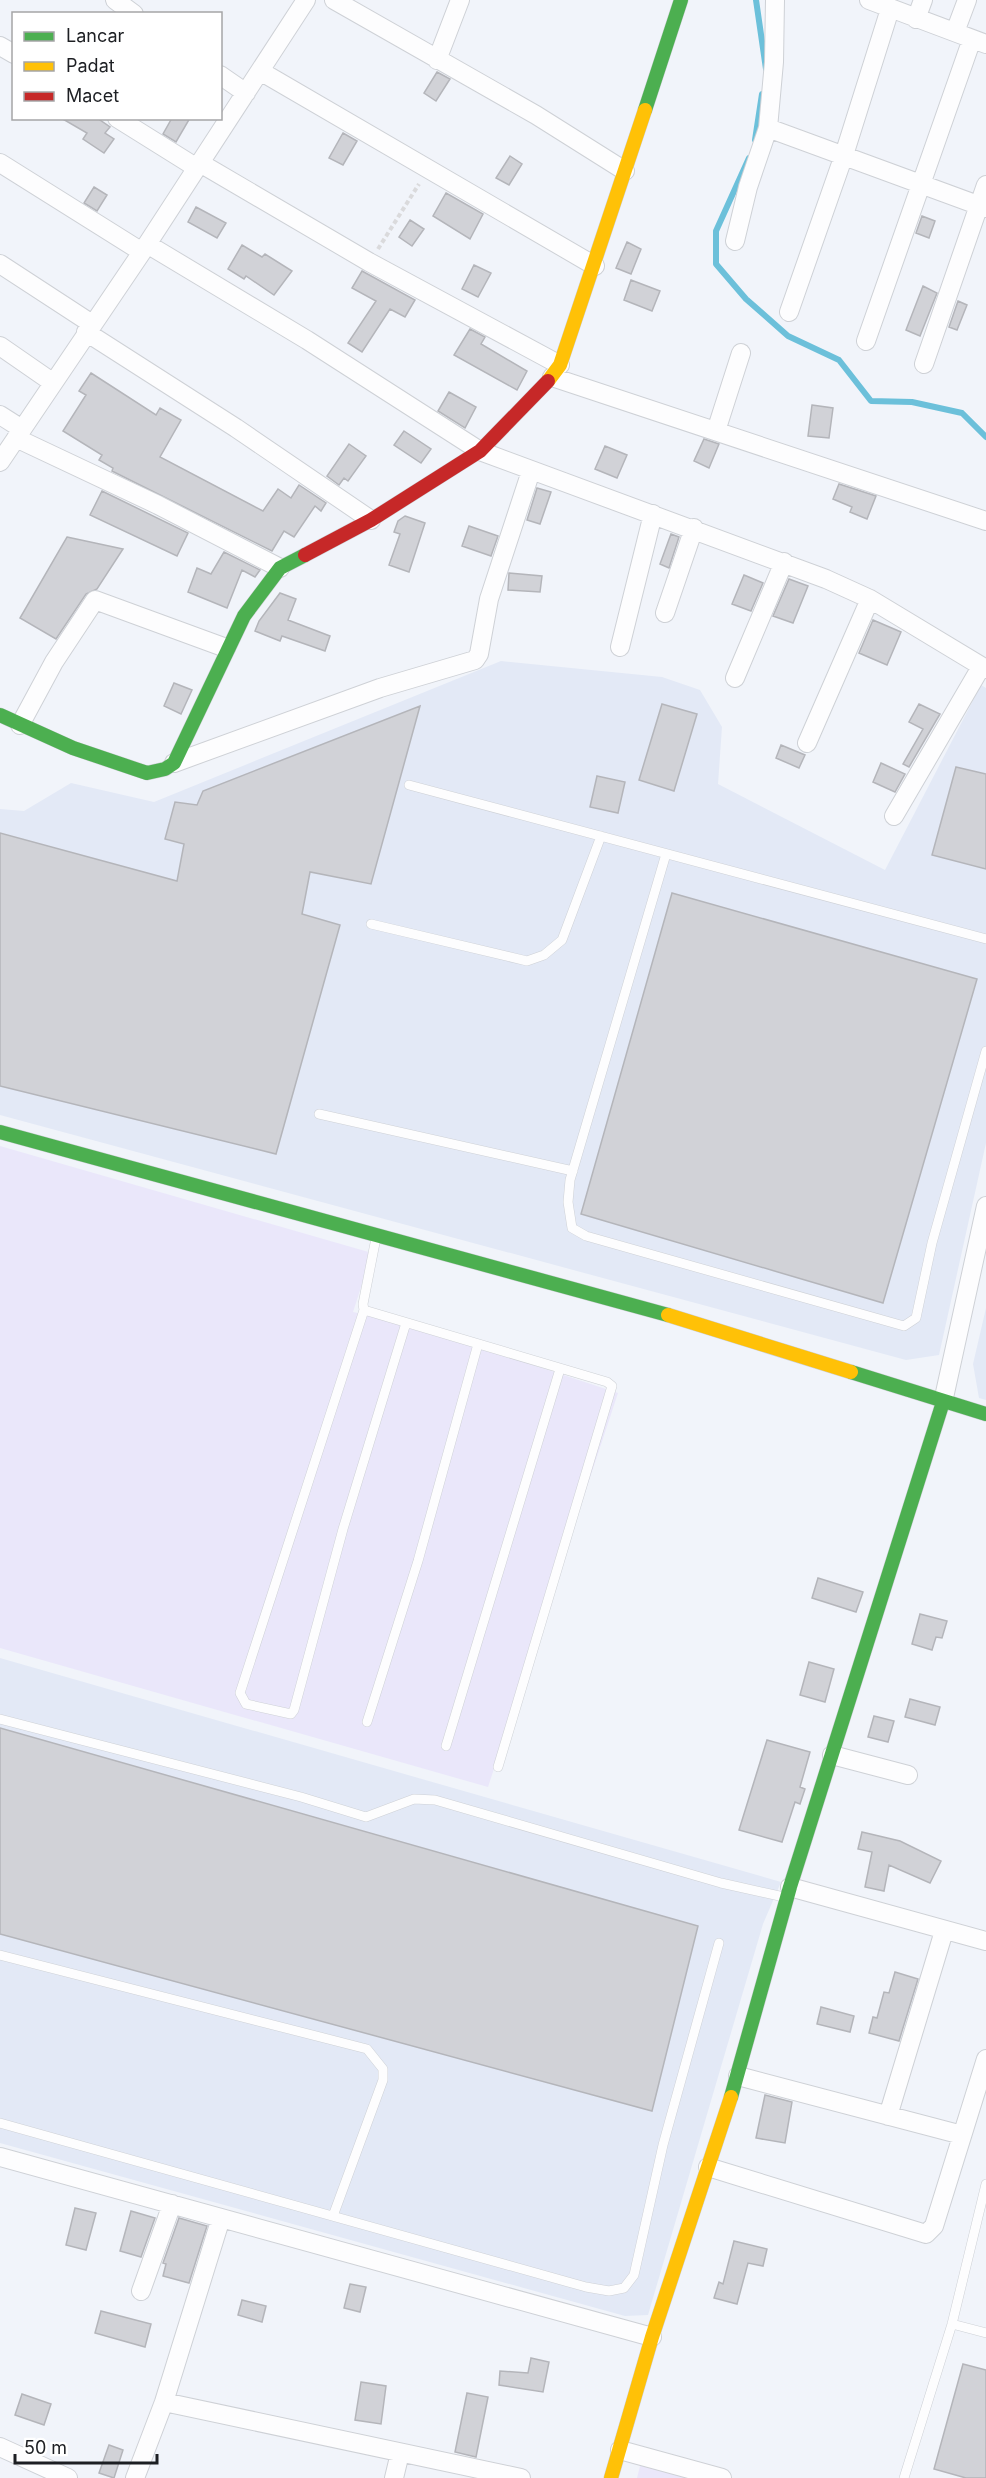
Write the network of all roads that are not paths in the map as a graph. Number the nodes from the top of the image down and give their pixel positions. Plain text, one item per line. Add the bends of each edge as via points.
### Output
1 (115, 0) edge
2 (334, 0) edge
3 (460, 0) edge
4 (681, 0) edge
5 (775, 0) edge
6 (869, 0) edge
7 (923, 0) edge
8 (967, 0) edge
9 (301, 2) edge
10 (890, 9) junction
11 (131, 12) edge
12 (916, 19) junction
13 (971, 38) edge
14 (437, 60) junction
15 (260, 71) junction
16 (222, 76) edge
17 (246, 93) junction
18 (120, 120) edge
19 (768, 128) junction
20 (844, 155) junction
21 (0, 163) edge
22 (199, 166) junction
23 (626, 171) junction
24 (923, 184) junction
25 (986, 184) edge
26 (982, 207) edge
27 (735, 241) dead end
28 (145, 248) junction
29 (0, 264) edge
30 (595, 266) junction
31 (789, 312) dead end
32 (89, 328) junction
33 (866, 341) dead end
34 (0, 346) edge
35 (741, 353) dead end
36 (924, 364) dead end
37 (556, 371) junction
38 (52, 382) junction
39 (0, 415) edge
40 (716, 431) junction
41 (19, 434) junction
42 (480, 450) junction
43 (0, 462) edge
44 (531, 471) junction
45 (653, 514) junction
46 (371, 520) junction
47 (986, 522) edge
48 (694, 528) junction
49 (784, 562) junction
50 (280, 568) junction
51 (870, 599) junction
52 (665, 613) dead end
53 (620, 647) dead end
54 (226, 648) junction
55 (984, 668) edge
56 (735, 678) dead end
57 (0, 715) edge
58 (20, 725) junction
59 (807, 744) dead end
60 (174, 763) junction
61 (409, 785) dead end
62 (894, 816) dead end
63 (601, 836) junction
64 (666, 854) junction
65 (371, 924) dead end
66 (986, 939) edge
67 (986, 1051) edge
68 (319, 1114) dead end
69 (0, 1132) edge
70 (573, 1171) junction
71 (986, 1206) edge
72 (377, 1236) junction
73 (364, 1310) junction
74 (406, 1323) junction
75 (478, 1344) junction
76 (560, 1369) junction
77 (943, 1402) junction
78 (986, 1414) edge
79 (0, 1719) edge
80 (367, 1722) dead end
81 (446, 1746) dead end
82 (832, 1755) junction
83 (498, 1767) dead end
84 (908, 1775) dead end
85 (788, 1892) junction
86 (944, 1931) junction
87 (986, 1941) edge
88 (719, 1943) dead end
89 (0, 1955) edge
90 (986, 2059) edge
91 (738, 2076) junction
92 (888, 2116) junction
93 (0, 2123) edge
94 (962, 2135) junction
95 (0, 2157) edge
96 (708, 2167) junction
97 (986, 2184) edge
98 (172, 2204) junction
99 (333, 2216) junction
100 (221, 2218) junction
101 (141, 2292) dead end
102 (952, 2324) junction
103 (986, 2333) edge
104 (652, 2337) junction
105 (164, 2402) junction
106 (0, 2447) edge
107 (621, 2450) junction
108 (400, 2452) junction
109 (68, 2478) edge
110 (135, 2478) edge
111 (394, 2478) edge
112 (521, 2478) edge
113 (611, 2478) edge
114 (722, 2478) edge
115 (904, 2478) edge

1 - 11 street
2 - 14 street
3 - 14 street
4 - 23 street
5 - 19 street
6 - 10 street
7 - 12 street
8 - 13 street
9 - 15 street
10 - 12 street
10 - 20 street
12 - 13 street
13 - 24 street
14 - 23 street via 544,119
15 - 17 street
15 - 30 street
16 - 17 street
17 - 22 street
18 - 22 street
19 - 20 street
19 - 27 street
20 - 24 street
20 - 31 street
21 - 28 street
22 - 28 street
22 - 37 street
23 - 30 street
24 - 26 street
24 - 33 street
25 - 26 street
26 - 36 street
28 - 32 street
28 - 42 street via 307,340
29 - 32 street
30 - 37 street
32 - 38 street
32 - 46 street
34 - 38 street
35 - 40 street
37 - 40 street
37 - 42 street
38 - 41 street
39 - 41 street
40 - 47 street
41 - 43 street
41 - 50 street
42 - 44 street
42 - 46 street
44 - 45 street
44 - 60 street via 492,591 476,660 380,688
45 - 48 street
45 - 53 street
46 - 50 street
48 - 49 street
48 - 52 street
49 - 51 street
49 - 56 street
50 - 54 street
51 - 55 street
51 - 59 street
54 - 58 street via 95,600 54,662
54 - 60 street
55 - 62 street
57 - 58 street
58 - 60 street via 147,773
61 - 63 lane
63 - 64 lane
63 - 65 lane via 562,940 544,955 527,961
64 - 66 lane
64 - 70 lane
67 - 70 lane via 932,1243 916,1318 904,1326 586,1236 572,1227 568,1202
68 - 70 lane
69 - 72 street
71 - 77 street
72 - 73 lane
72 - 77 street via 696,1323
73 - 74 lane
73 - 74 lane via 240,1693 246,1704 283,1714 294,1710 343,1529
74 - 75 lane
75 - 76 lane
75 - 80 lane via 418,1561
76 - 81 lane
76 - 83 lane via 610,1384 611,1394
77 - 78 street
77 - 82 street
79 - 85 lane via 366,1817 414,1799 435,1800 721,1883
82 - 84 street
82 - 85 street
85 - 86 street
85 - 91 street
86 - 87 street
86 - 92 street
88 - 99 lane via 663,2145 634,2275 624,2288 609,2291 586,2287
89 - 99 lane via 367,2049 383,2069 383,2080
90 - 94 street
91 - 92 street
91 - 96 street
92 - 94 street
93 - 99 lane
94 - 96 street via 934,2226 926,2234
95 - 98 street
96 - 104 street
97 - 102 lane
98 - 100 street
98 - 101 street
100 - 104 street
100 - 105 street
102 - 103 lane
102 - 115 lane
104 - 107 street
105 - 108 street
105 - 110 street
106 - 109 street
107 - 113 street
107 - 114 street
108 - 111 street
108 - 112 street

